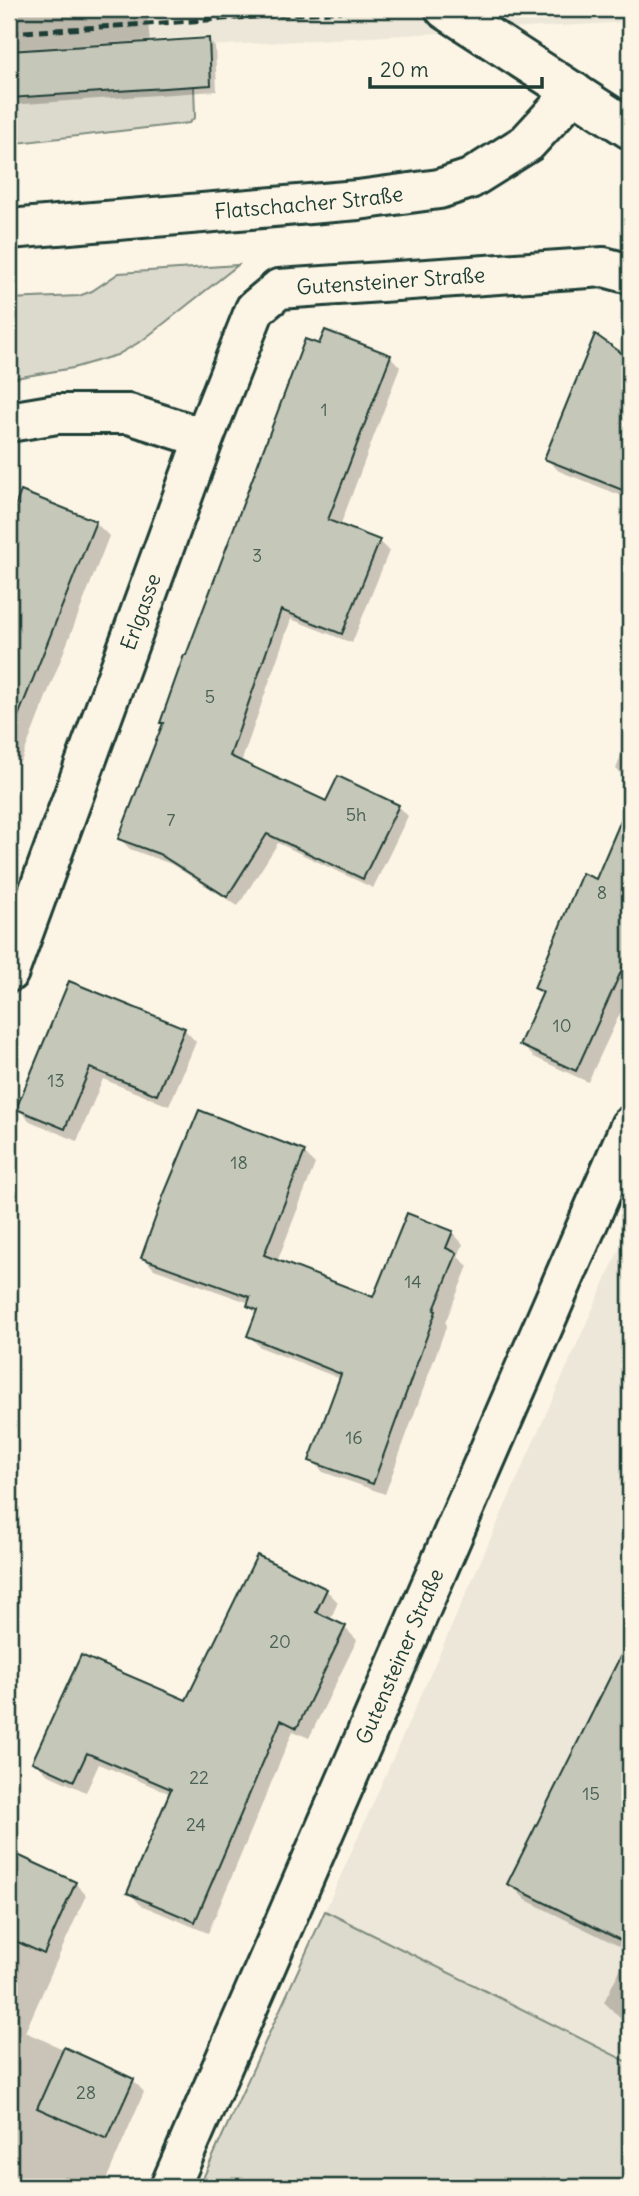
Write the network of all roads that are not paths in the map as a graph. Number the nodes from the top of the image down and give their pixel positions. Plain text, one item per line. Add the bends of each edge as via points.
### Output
1 (445, 9) edge
2 (574, 92) junction
3 (630, 129) edge
4 (9, 229) edge
5 (630, 274) edge
6 (9, 422) edge
7 (204, 438) junction
8 (9, 972) edge
9 (630, 1126) edge
10 (170, 2187) edge

1 - 2 street
2 - 3 street
2 - 4 street, Flatschacher Straße via 527,144 470,179 439,189
5 - 7 street, Gutensteiner Straße via 604,267 279,289 255,309
6 - 7 street via 57,414 129,414
7 - 8 street, Erlgasse
9 - 10 street, Gutensteiner Straße

